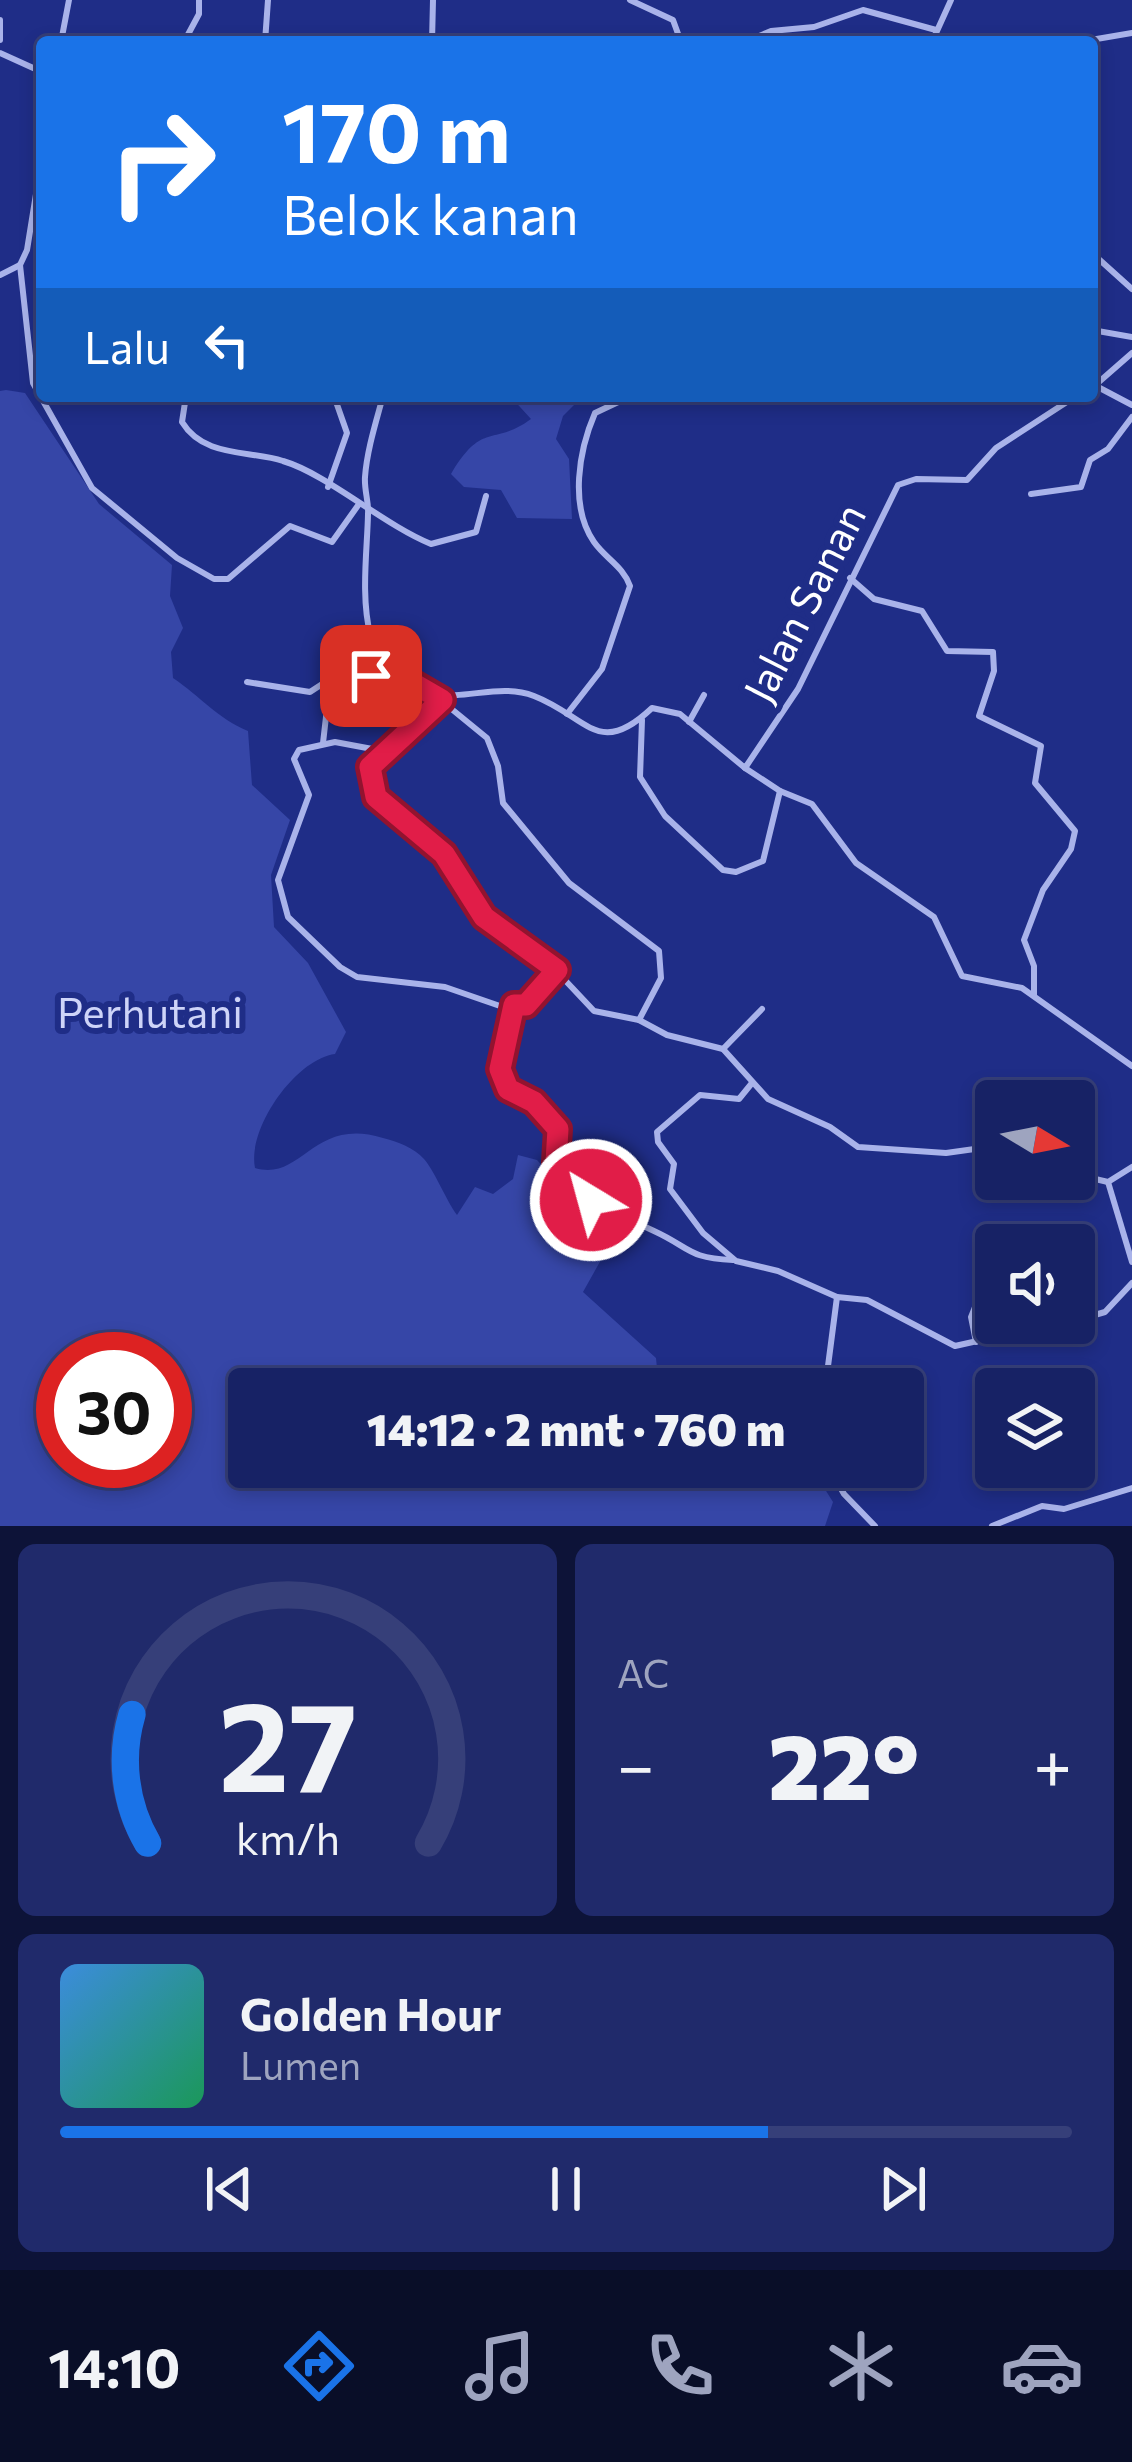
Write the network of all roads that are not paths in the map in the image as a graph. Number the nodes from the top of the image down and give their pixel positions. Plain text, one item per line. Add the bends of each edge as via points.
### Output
1 (69, 0) edge
2 (200, 0) edge
3 (268, 0) edge
4 (433, 0) edge
5 (630, 0) edge
6 (951, 0) edge
7 (0, 20) edge
8 (936, 30) junction
9 (1132, 33) edge
10 (62, 36) edge
11 (186, 36) edge
12 (265, 36) edge
13 (432, 36) edge
14 (679, 36) edge
15 (758, 36) edge
16 (934, 36) edge
17 (1098, 39) edge
18 (0, 40) edge
19 (0, 53) edge
20 (36, 69) edge
21 (36, 203) edge
22 (1098, 258) edge
23 (20, 265) junction
24 (0, 275) edge
25 (1132, 289) edge
26 (1098, 331) edge
27 (1132, 337) edge
28 (1132, 352) edge
29 (1098, 383) edge
30 (36, 385) edge
31 (1098, 389) edge
32 (43, 402) edge
33 (185, 402) edge
34 (336, 402) edge
35 (381, 402) edge
36 (618, 402) edge
37 (1067, 402) edge
38 (1132, 406) edge
39 (1132, 417) edge
40 (328, 487) junction
41 (1031, 494) dead end
42 (486, 496) dead end
43 (359, 504) junction
44 (369, 510) junction
45 (850, 578) junction
46 (392, 671) junction
47 (330, 678) junction
48 (248, 682) dead end
49 (433, 694) junction
50 (704, 695) dead end
51 (442, 700) junction
52 (567, 714) junction
53 (642, 720) junction
54 (689, 722) junction
55 (323, 743) junction
56 (385, 752) junction
57 (745, 768) junction
58 (780, 791) junction
59 (557, 970) junction
60 (1034, 995) junction
61 (514, 1005) junction
62 (762, 1009) dead end
63 (639, 1020) junction
64 (723, 1049) junction
65 (1131, 1065) edge
66 (752, 1083) junction
67 (975, 1149) edge
68 (1132, 1167) edge
69 (1095, 1179) edge
70 (1108, 1182) junction
71 (736, 1261) junction
72 (1132, 1262) edge
73 (1132, 1283) edge
74 (837, 1297) junction
75 (975, 1307) edge
76 (1095, 1315) edge
77 (975, 1337) edge
78 (975, 1342) edge
79 (829, 1368) edge
80 (841, 1488) edge
81 (1132, 1488) edge
82 (875, 1526) edge
83 (992, 1526) edge

1 - 10 street
2 - 11 street
3 - 12 street
4 - 13 street
5 - 14 street via 673,20
6 - 8 street
7 - 18 street
8 - 15 street via 863,10
8 - 16 street
9 - 17 street
19 - 20 street
21 - 23 street
22 - 25 street
23 - 24 street
23 - 30 street
26 - 27 street
28 - 29 street
31 - 38 street
32 - 43 street via 92,488 214,579 228,579 290,526 332,542
33 - 40 street via 182,422 190,432 236,455 286,461
34 - 40 street via 347,434
35 - 44 street via 367,461
36 - 52 street via 596,412 580,465 591,537 630,586 602,669
37 - 45 street, Jalan Sanan via 996,448 968,480 898,485
39 - 41 street via 1090,460 1081,487
40 - 43 street
42 - 44 street via 476,532 443,544 424,542
43 - 44 street
44 - 46 street via 365,624
45 - 57 street, Jalan Sanan via 799,689
45 - 60 street via 874,598 922,611 947,651 993,652 979,716 1041,746 1035,783 1075,831 1024,940
46 - 47 street
46 - 49 street, Jalan Sanan
47 - 48 street via 304,692
47 - 55 street
49 - 51 street
49 - 52 street, Jalan Sanan via 525,693
50 - 54 street
51 - 56 street
51 - 63 street via 487,738 503,803 569,883 659,951 661,978
52 - 53 street, Jalan Sanan via 599,732 620,733
53 - 54 street, Jalan Sanan via 657,708
53 - 58 street via 640,778 665,817 724,870 764,861
54 - 57 street, Jalan Sanan
55 - 56 street
55 - 61 street via 294,759 309,795 278,880 288,917 357,976
56 - 59 street via 370,767 376,797 444,854 484,917
57 - 58 street
58 - 60 street via 817,808 856,863 934,917 962,976
59 - 61 street via 526,1005
59 - 63 street via 594,1011
60 - 65 street
61 - 71 street via 501,1077 558,1129 560,1166 597,1204 690,1255
62 - 64 street
63 - 64 street
64 - 66 street
66 - 67 street via 867,1150
66 - 71 street via 739,1099 700,1095 656,1137 674,1164 670,1189
68 - 70 street
69 - 70 street
70 - 72 street
71 - 74 street
73 - 76 street
74 - 78 street via 867,1300 951,1345
74 - 79 street
75 - 77 street
80 - 82 street
81 - 83 street via 1064,1509 1039,1507

